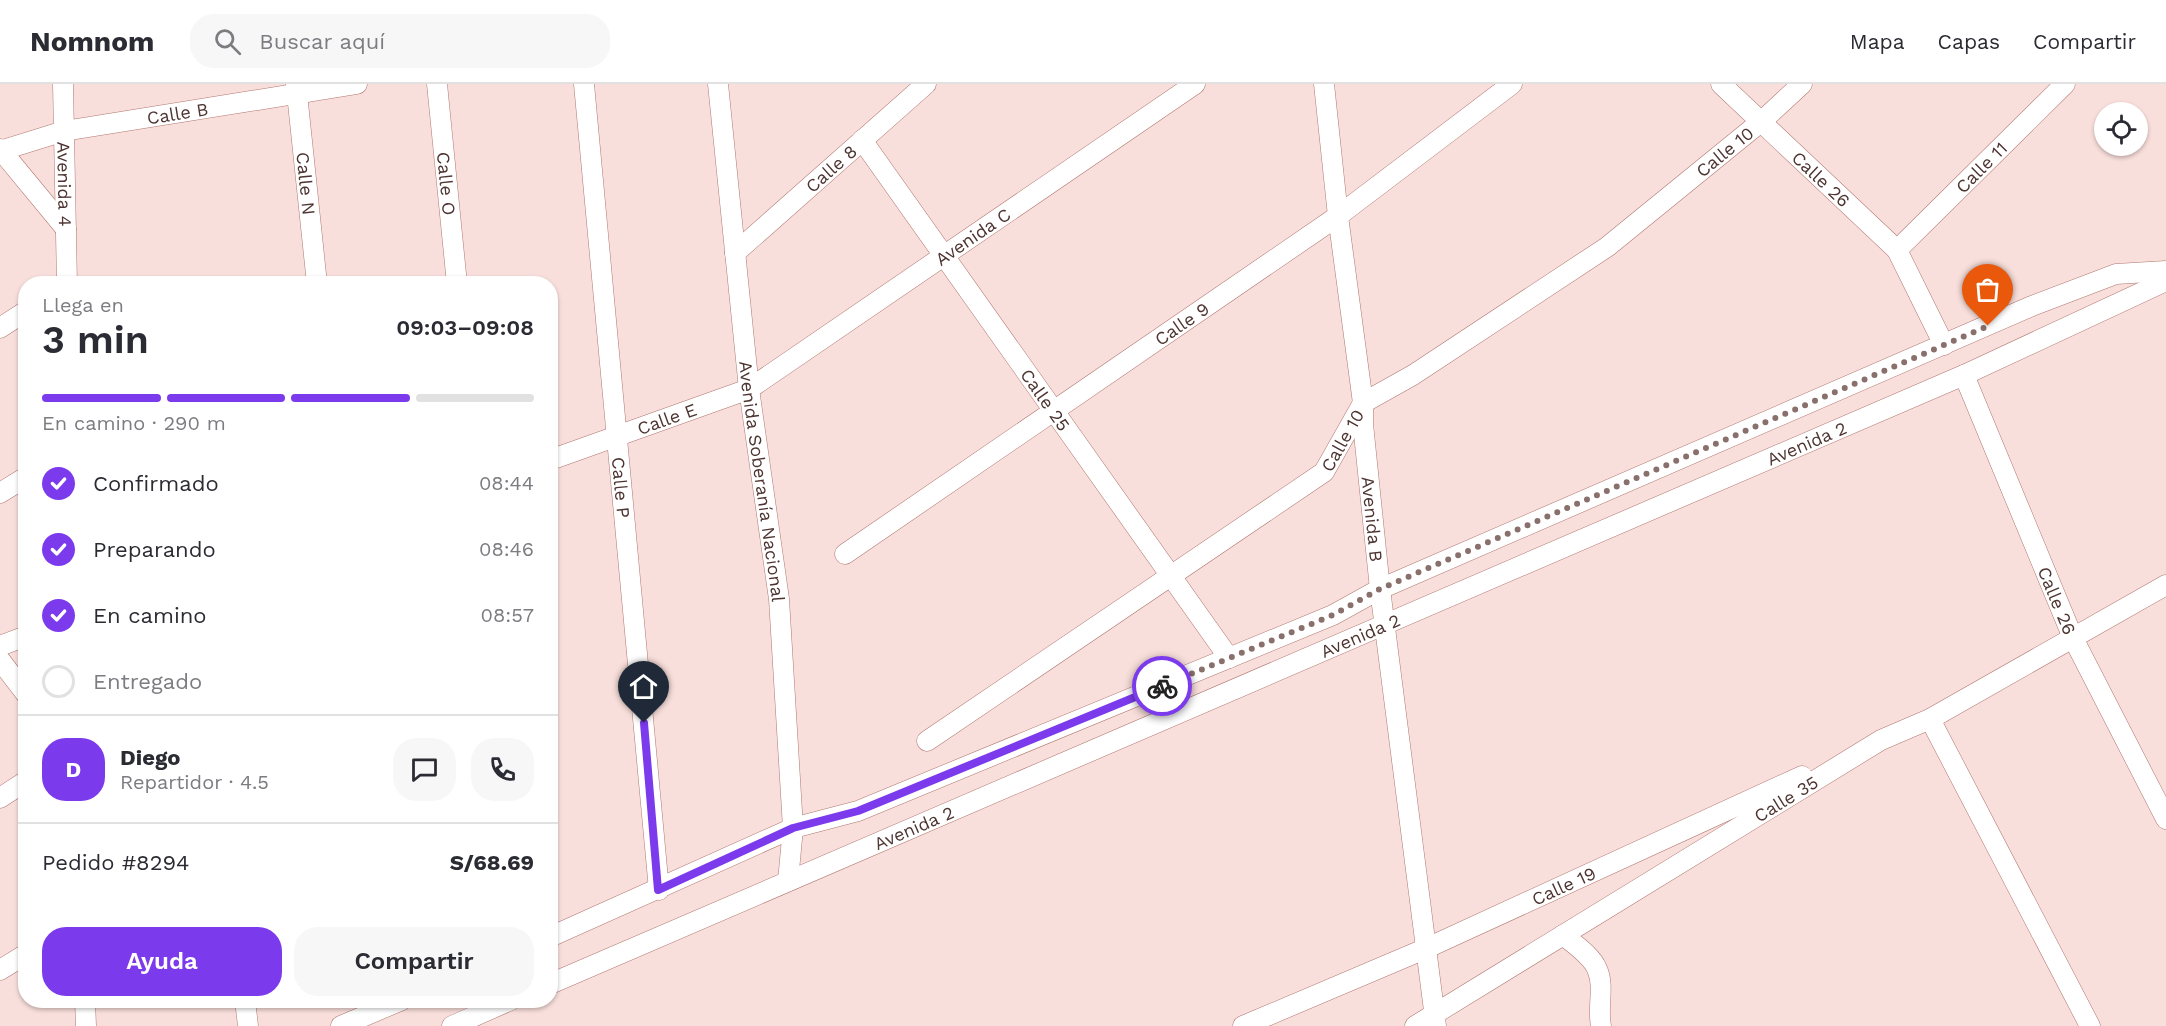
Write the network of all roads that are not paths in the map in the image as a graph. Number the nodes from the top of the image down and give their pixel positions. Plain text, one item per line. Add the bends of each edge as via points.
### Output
1 (63, 84) edge
2 (357, 84) edge
3 (437, 84) edge
4 (584, 84) edge
5 (718, 84) edge
6 (926, 84) edge
7 (1196, 84) edge
8 (1324, 84) edge
9 (1512, 84) edge
10 (1721, 84) edge
11 (1802, 84) edge
12 (2065, 84) edge
13 (297, 89) edge
14 (1761, 122) junction
15 (64, 131) junction
16 (862, 140) junction
17 (0, 150) edge
18 (1338, 216) junction
19 (66, 229) junction
20 (1897, 250) junction
21 (735, 253) junction
22 (944, 255) junction
23 (2166, 271) edge
24 (67, 276) edge
25 (316, 276) edge
26 (456, 276) edge
27 (2166, 280) edge
28 (18, 316) edge
29 (0, 328) edge
30 (1944, 345) junction
31 (1964, 375) junction
32 (749, 389) junction
33 (1363, 403) junction
34 (1054, 410) junction
35 (618, 437) junction
36 (558, 457) edge
37 (18, 482) edge
38 (0, 493) edge
39 (844, 554) dead end
40 (1171, 576) junction
41 (2166, 585) edge
42 (1380, 589) junction
43 (1385, 624) junction
44 (2073, 638) junction
45 (18, 639) edge
46 (0, 646) edge
47 (1229, 658) junction
48 (0, 660) edge
49 (18, 684) edge
50 (1930, 719) junction
51 (1881, 740) junction
52 (927, 741) dead end
53 (18, 786) edge
54 (0, 798) edge
55 (2166, 819) edge
56 (793, 828) junction
57 (788, 881) junction
58 (658, 890) junction
59 (558, 934) edge
60 (1563, 935) junction
61 (1427, 948) junction
62 (18, 959) edge
63 (0, 970) edge
64 (558, 981) edge
65 (85, 1008) edge
66 (246, 1008) edge
67 (382, 1008) edge
68 (493, 1008) edge
69 (1436, 1020) edge
70 (86, 1026) edge
71 (248, 1026) edge
72 (341, 1026) edge
73 (452, 1026) edge
74 (1243, 1026) edge
75 (1415, 1026) edge
76 (1601, 1026) edge
77 (2090, 1026) edge

1 - 15 street, Avenida 4
2 - 13 street, Calle B
3 - 26 street, Calle O
4 - 35 street, Calle P
5 - 21 street, Avenida Soberanía Nacional
6 - 16 street, Calle 8
7 - 22 street, Avenida C
8 - 18 street, Avenida B
9 - 18 street, Calle 9
10 - 14 street, Calle 26
11 - 14 street, Calle 10
12 - 20 street, Calle 11
13 - 15 street, Calle B
13 - 25 street, Calle N
14 - 20 street, Calle 26
14 - 33 street, Calle 10 via 1607,247 1413,375
15 - 17 street, Calle B
15 - 19 street, Avenida 4
16 - 21 street, Calle 8
16 - 22 street, Calle 25
17 - 19 street
18 - 33 street, Avenida B
18 - 34 street, Calle 9
19 - 24 street, Avenida 4
20 - 30 street, Calle 26
21 - 32 street, Avenida Soberanía Nacional
22 - 32 street, Avenida C
22 - 34 street, Calle 25
23 - 30 street, Avenida 2 via 2116,274
27 - 31 street, Avenida 2
28 - 29 street
30 - 42 street, Avenida 2
31 - 43 street, Avenida 2
31 - 44 street, Calle 26
32 - 35 street, Calle E
32 - 56 street, Avenida Soberanía Nacional via 779,599
33 - 40 street, Calle 10 via 1324,472
33 - 42 street, Avenida B
34 - 39 street, Calle 9
34 - 40 street, Calle 25
35 - 36 street, Calle E
35 - 58 street, Calle P
37 - 38 street
40 - 47 street, Calle 25
40 - 52 street, Calle 10
41 - 44 street, Calle 35
42 - 43 street, Avenida B
42 - 47 street, Avenida 2 via 1333,615
43 - 57 street, Avenida 2
43 - 61 street, Avenida B
44 - 50 street, Calle 35
44 - 55 street, Calle 26
45 - 46 street
47 - 56 street, Avenida 2 via 858,811
48 - 49 street
50 - 51 street, Calle 35
50 - 77 street
51 - 60 street, Calle 35
51 - 61 street, Calle 19
53 - 54 street
56 - 57 street, Avenida Soberanía Nacional
56 - 58 street, Avenida 2
57 - 64 street, Avenida 2
58 - 59 street, Avenida 2
60 - 69 street, Calle 35
60 - 76 street via 1597,967
61 - 69 street, Avenida B
61 - 74 street, Calle 19
62 - 63 street
65 - 70 street
66 - 71 street
67 - 72 street
68 - 73 street
69 - 75 street, Calle 35

